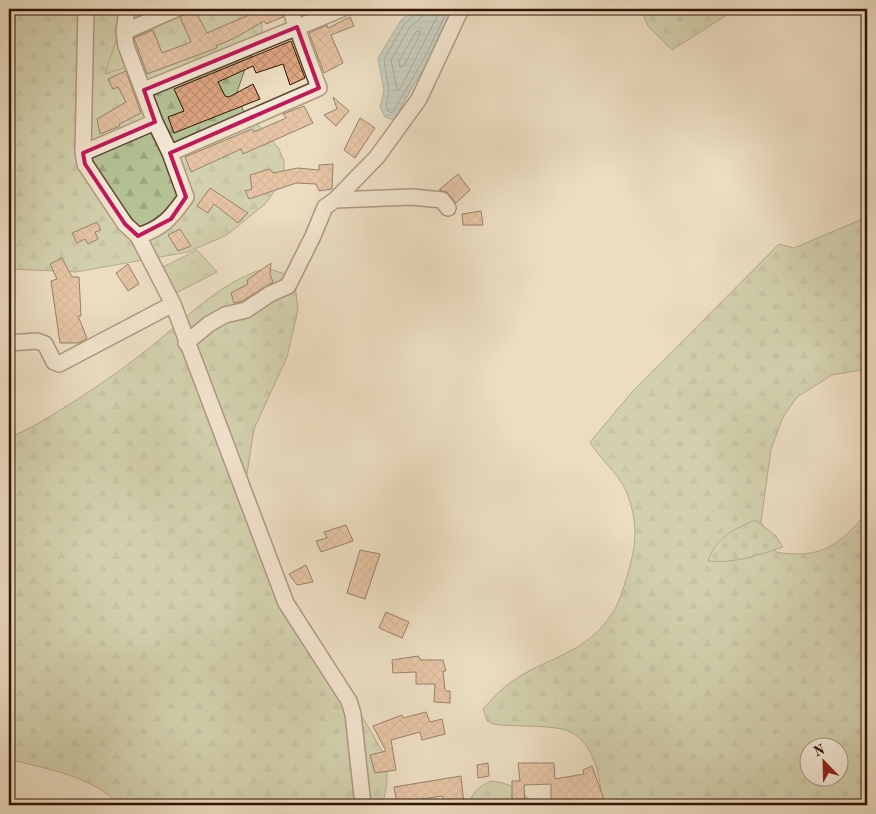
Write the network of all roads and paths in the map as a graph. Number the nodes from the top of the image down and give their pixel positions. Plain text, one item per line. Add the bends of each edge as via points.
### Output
1 (86, 9) edge
2 (127, 9) edge
3 (176, 9) edge
4 (290, 9) edge
5 (342, 9) edge
6 (461, 9) edge
7 (297, 27) junction
8 (124, 32) junction
9 (144, 90) junction
10 (155, 122) junction
11 (83, 153) junction
12 (170, 153) junction
13 (335, 200) junction
14 (448, 208) dead end
15 (138, 236) junction
16 (173, 304) junction
17 (16, 343) edge
18 (186, 343) junction
19 (362, 805) edge

1 - 11 street
2 - 8 street
3 - 8 street
4 - 7 street
5 - 7 street
6 - 13 street via 419,99 377,157
7 - 9 street
7 - 12 street via 319,88
8 - 9 street via 126,46
9 - 10 street
10 - 11 street
10 - 12 street
11 - 15 street via 85,164 125,224
12 - 15 street via 186,197 171,218 155,231
13 - 14 street via 412,197 442,200
13 - 18 street via 325,207 288,286 251,307 225,315
15 - 16 street
16 - 17 street via 59,364 54,362 45,344 38,341
16 - 18 street
18 - 19 street via 286,603 349,701

